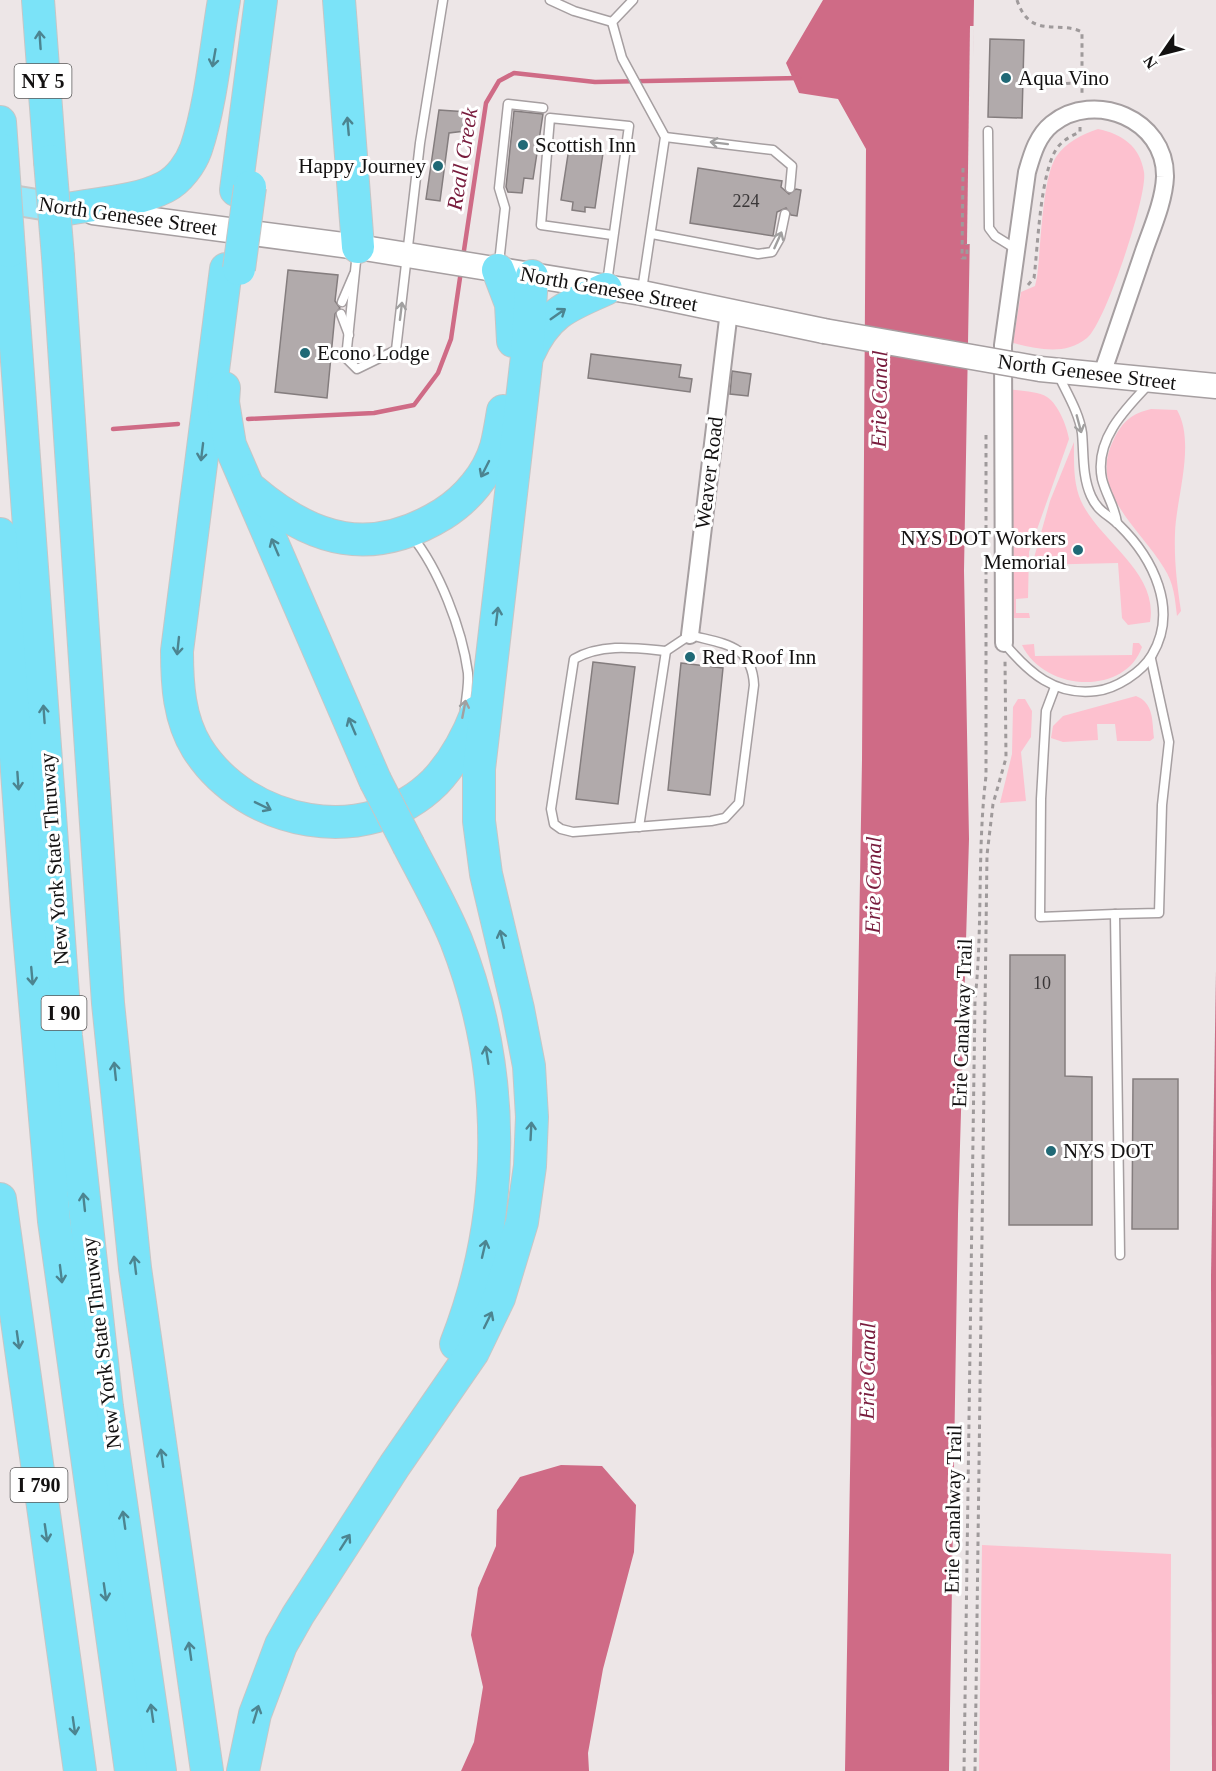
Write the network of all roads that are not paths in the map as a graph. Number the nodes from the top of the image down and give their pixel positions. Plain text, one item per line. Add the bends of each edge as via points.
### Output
1 (38, 0) edge
2 (224, 0) edge
3 (261, 0) edge
4 (273, 0) edge
5 (339, 0) edge
6 (443, 0) edge
7 (550, 0) edge
8 (633, 0) edge
9 (612, 22) junction
10 (543, 108) dead end
11 (988, 131) dead end
12 (1, 136) edge
13 (665, 137) junction
14 (243, 188) junction
15 (790, 188) dead end
16 (0, 198) edge
17 (80, 210) junction
18 (0, 213) edge
19 (785, 214) dead end
20 (652, 234) junction
21 (612, 235) junction
22 (1016, 249) junction
23 (408, 255) junction
24 (357, 259) junction
25 (488, 268) junction
26 (233, 269) junction
27 (532, 276) junction
28 (606, 289) junction
29 (642, 293) junction
30 (342, 302) dead end
31 (729, 311) junction
32 (341, 314) dead end
33 (349, 335) junction
34 (527, 356) junction
35 (1048, 370) junction
36 (1101, 376) junction
37 (1161, 382) junction
38 (1216, 386) edge
39 (250, 488) junction
40 (1118, 523) junction
41 (410, 533) junction
42 (0, 534) edge
43 (690, 635) junction
44 (1004, 643) joint
45 (666, 651) junction
46 (1151, 659) junction
47 (491, 674) junction
48 (1055, 687) junction
49 (462, 720) dead end
50 (458, 730) dead end
51 (435, 782) junction
52 (639, 827) junction
53 (1115, 914) junction
54 (0, 1199) edge
55 (1120, 1255) dead end
56 (423, 1422) junction
57 (80, 1771) edge
58 (130, 1771) edge
59 (160, 1771) edge
60 (207, 1771) edge
61 (243, 1771) edge

60 -> 1 highway, NY 5, bridge via 135,1268 108,1003
2 -> 17 highway via 202,123 185,169 168,186 149,194
3 - 14 highway
4 - 14 highway
24 -> 5 highway
6 - 23 lane via 420,143
7 - 9 lane
8 - 9 lane
9 - 13 lane via 622,58
10 - 25 lane via 508,104 499,188 505,207
11 - 22 lane via 989,228
59 -> 12 highway, New York State Thruway / I 90, bridge via 107,1407 66,1036
15 -> 13 lane via 792,166 773,150
13 - 20 lane
14 - 26 highway, bridge
16 - 17 highway, North Genesee Street
17 - 18 main road
17 - 24 main road, North Genesee Street
20 -> 19 lane via 758,254 772,252 780,238
20 - 29 lane
21 - 21 lane via 629,126 550,117 541,225
21 - 28 lane
22 - 36 street via 1027,172 1035,147 1050,125 1067,114 1094,108 1129,117 1146,130 1158,145 1165,178 1155,220
22 - 44 street via 1003,345
23 - 24 main road, North Genesee Street
23 - 25 main road, North Genesee Street
33 -> 23 lane via 346,358 357,369 396,350
24 - 30 lane
24 - 33 lane
25 - 27 main road, North Genesee Street
25 -> 41 highway via 510,304 514,333 496,448 478,482 456,506
26 - 39 highway via 223,402 230,445
26 -> 51 highway via 177,651 177,685 186,724 197,748 222,778 244,797 278,813 319,822 372,817 415,798
27 - 28 main road, North Genesee Street
27 - 34 highway
28 - 29 main road, North Genesee Street
34 -> 28 highway via 540,329 556,314
29 - 31 main road, North Genesee Street
31 - 35 main road, North Genesee Street, bridge
31 - 43 street, Weaver Road
32 - 33 lane
47 -> 34 highway
35 - 36 main road, North Genesee Street
35 -> 40 lane via 1082,432 1083,470 1090,496 1105,517
36 - 37 main road, North Genesee Street
37 - 38 main road, North Genesee Street
37 - 40 lane via 1127,408 1105,443 1102,479
39 - 41 highway via 299,524 328,535 384,540
56 -> 39 highway, bridge via 471,1306 490,1225 496,1128 488,1056 475,996 455,939 375,780
40 - 46 lane via 1160,583 1164,608 1161,640
49 -> 41 lane via 468,675 461,640 432,565
42 -> 58 highway, New York State Thruway / I 90 via 54,1221
43 - 45 lane
43 - 52 lane via 741,652 753,669 739,803 725,818
44 - 48 lane via 1035,675
45 - 52 lane
45 - 52 lane via 637,648 588,652 574,659 572,669 551,809 554,824 573,832
46 - 48 lane via 1132,676 1104,690 1083,693
46 - 53 lane via 1168,742 1159,913
47 - 51 highway via 457,755
56 -> 47 highway via 473,1352 499,1298 522,1222 530,1166 529,1066 486,874 479,821 479,769
48 - 53 lane via 1046,711 1040,916
50 - 51 lane
53 - 55 lane
54 -> 57 highway, I 790
61 -> 56 highway via 255,1714 281,1645

